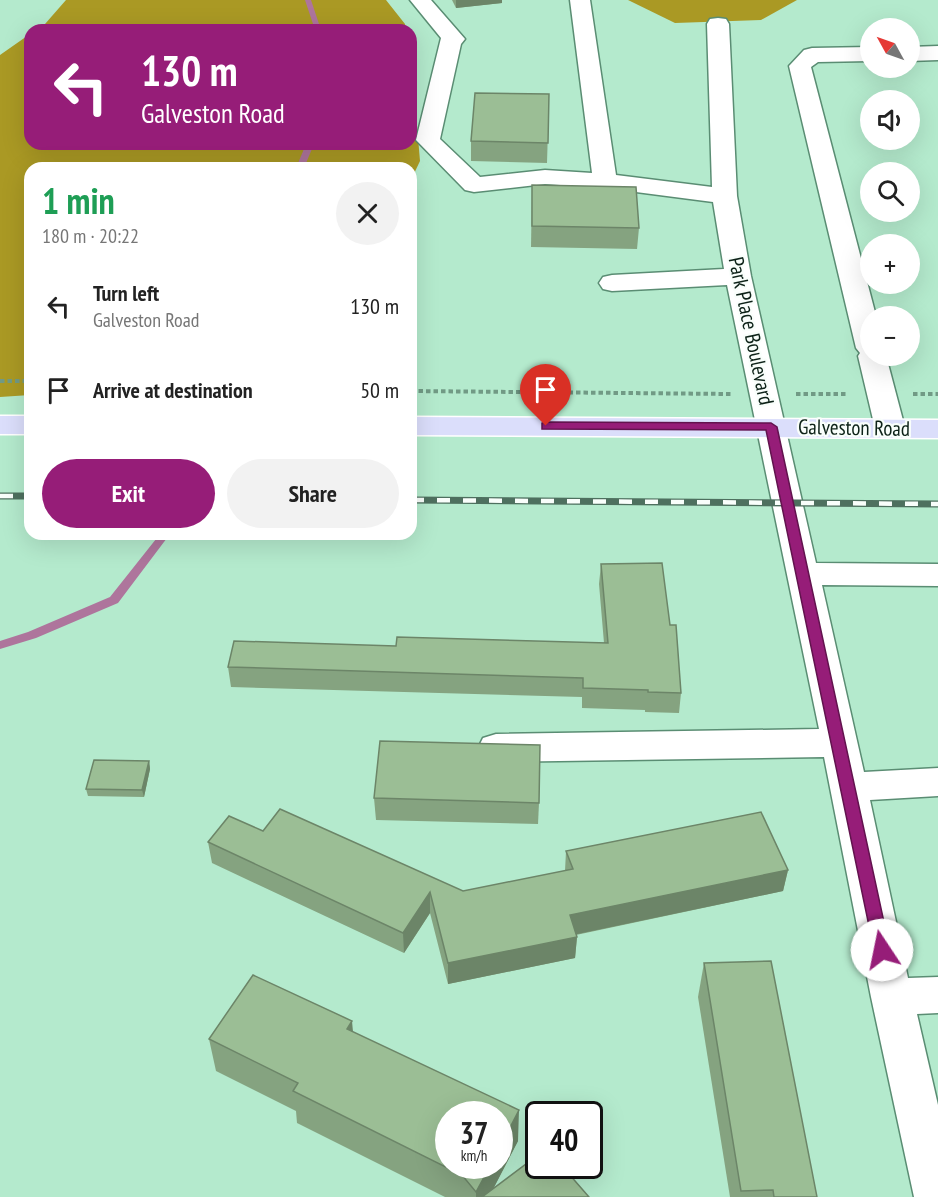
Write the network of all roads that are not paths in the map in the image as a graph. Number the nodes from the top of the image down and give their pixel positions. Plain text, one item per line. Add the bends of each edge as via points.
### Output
1 (420, 0) edge
2 (580, 0) edge
3 (718, 24) dead end
4 (938, 53) edge
5 (860, 54) edge
6 (920, 54) edge
7 (605, 181) junction
8 (725, 195) junction
9 (738, 276) junction
10 (612, 283) dead end
11 (860, 308) edge
12 (874, 366) edge
13 (0, 425) edge
14 (24, 425) edge
15 (417, 426) edge
16 (771, 427) junction
17 (890, 428) junction
18 (938, 429) edge
19 (803, 574) junction
20 (938, 575) edge
21 (839, 743) junction
22 (468, 748) edge
23 (938, 782) edge
24 (849, 787) junction
25 (938, 995) edge
26 (891, 997) junction
27 (937, 1197) edge

1 - 7 street via 454,39 428,140 474,184 545,177
2 - 7 street
3 - 8 street, Park Place Boulevard
4 - 6 street
5 - 11 street via 812,54 800,66
7 - 8 street
8 - 9 street, Park Place Boulevard
9 - 10 street
9 - 16 street, Park Place Boulevard
12 - 17 street
13 - 14 main road
15 - 16 main road, Galveston Road
16 - 17 main road, Galveston Road
16 - 19 street, Park Place Boulevard
17 - 18 main road, Galveston Road
19 - 20 street
19 - 21 street, Park Place Boulevard
21 - 22 street
21 - 24 street, Park Place Boulevard
23 - 24 street
24 - 26 street, Park Place Boulevard
25 - 26 street
26 - 27 street, Park Place Boulevard

